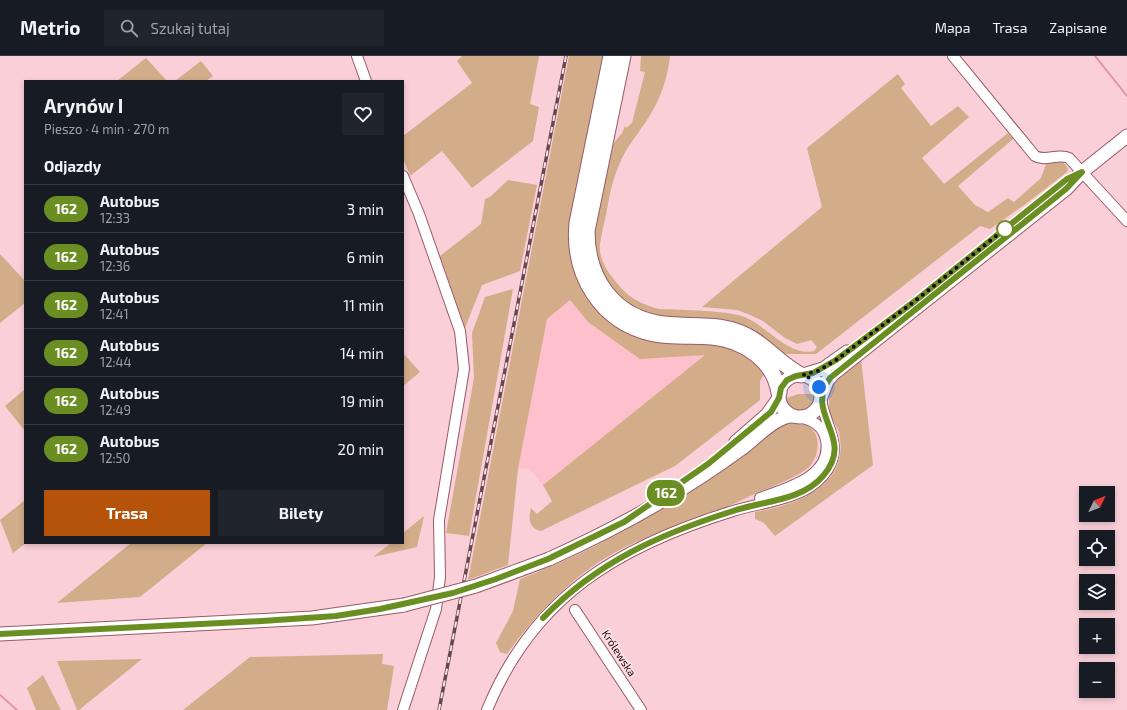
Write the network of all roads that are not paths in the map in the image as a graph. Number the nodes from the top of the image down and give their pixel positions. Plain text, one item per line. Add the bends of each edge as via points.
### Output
1 (357, 56) edge
2 (611, 56) edge
3 (623, 56) edge
4 (953, 56) edge
5 (366, 80) edge
6 (1127, 136) edge
7 (1082, 172) junction
8 (404, 178) edge
9 (1127, 221) edge
10 (802, 375) junction
11 (779, 396) junction
12 (821, 399) junction
13 (797, 417) junction
14 (734, 510) junction
15 (624, 522) junction
16 (575, 610) dead end
17 (0, 634) edge
18 (402, 710) edge
19 (487, 710) edge
20 (641, 710) edge

1 - 5 street
2 - 11 highway via 577,223 577,253 583,277 606,310 638,330 667,336 723,339 749,349 768,365 777,382
3 - 10 highway via 587,231 588,254 598,280 618,306 639,318 664,324 709,325 736,331 761,343 788,368
4 - 7 street via 1035,156 1066,156
6 - 7 main road
7 - 9 street
7 - 10 main road via 1067,179 915,301 836,360 818,371
7 - 12 main road via 1066,189 833,374 827,381
8 - 18 street via 460,331 464,369 439,520 440,577 436,609
10 - 11 main road via 787,380
10 - 12 main road via 816,383
11 - 13 main road via 782,407
11 - 15 main road via 767,415 730,447
12 - 13 main road via 811,414
12 - 14 street via 834,444 832,460 827,471 815,484 797,493
13 - 14 street via 815,422 823,431 826,451 819,467 803,481
13 - 15 main road via 787,416 770,426 673,496
14 - 19 street via 674,532 620,557 578,585 543,618 509,665
15 - 17 main road, bridge via 548,559 476,586 404,605 312,618
16 - 20 street, Królewska

